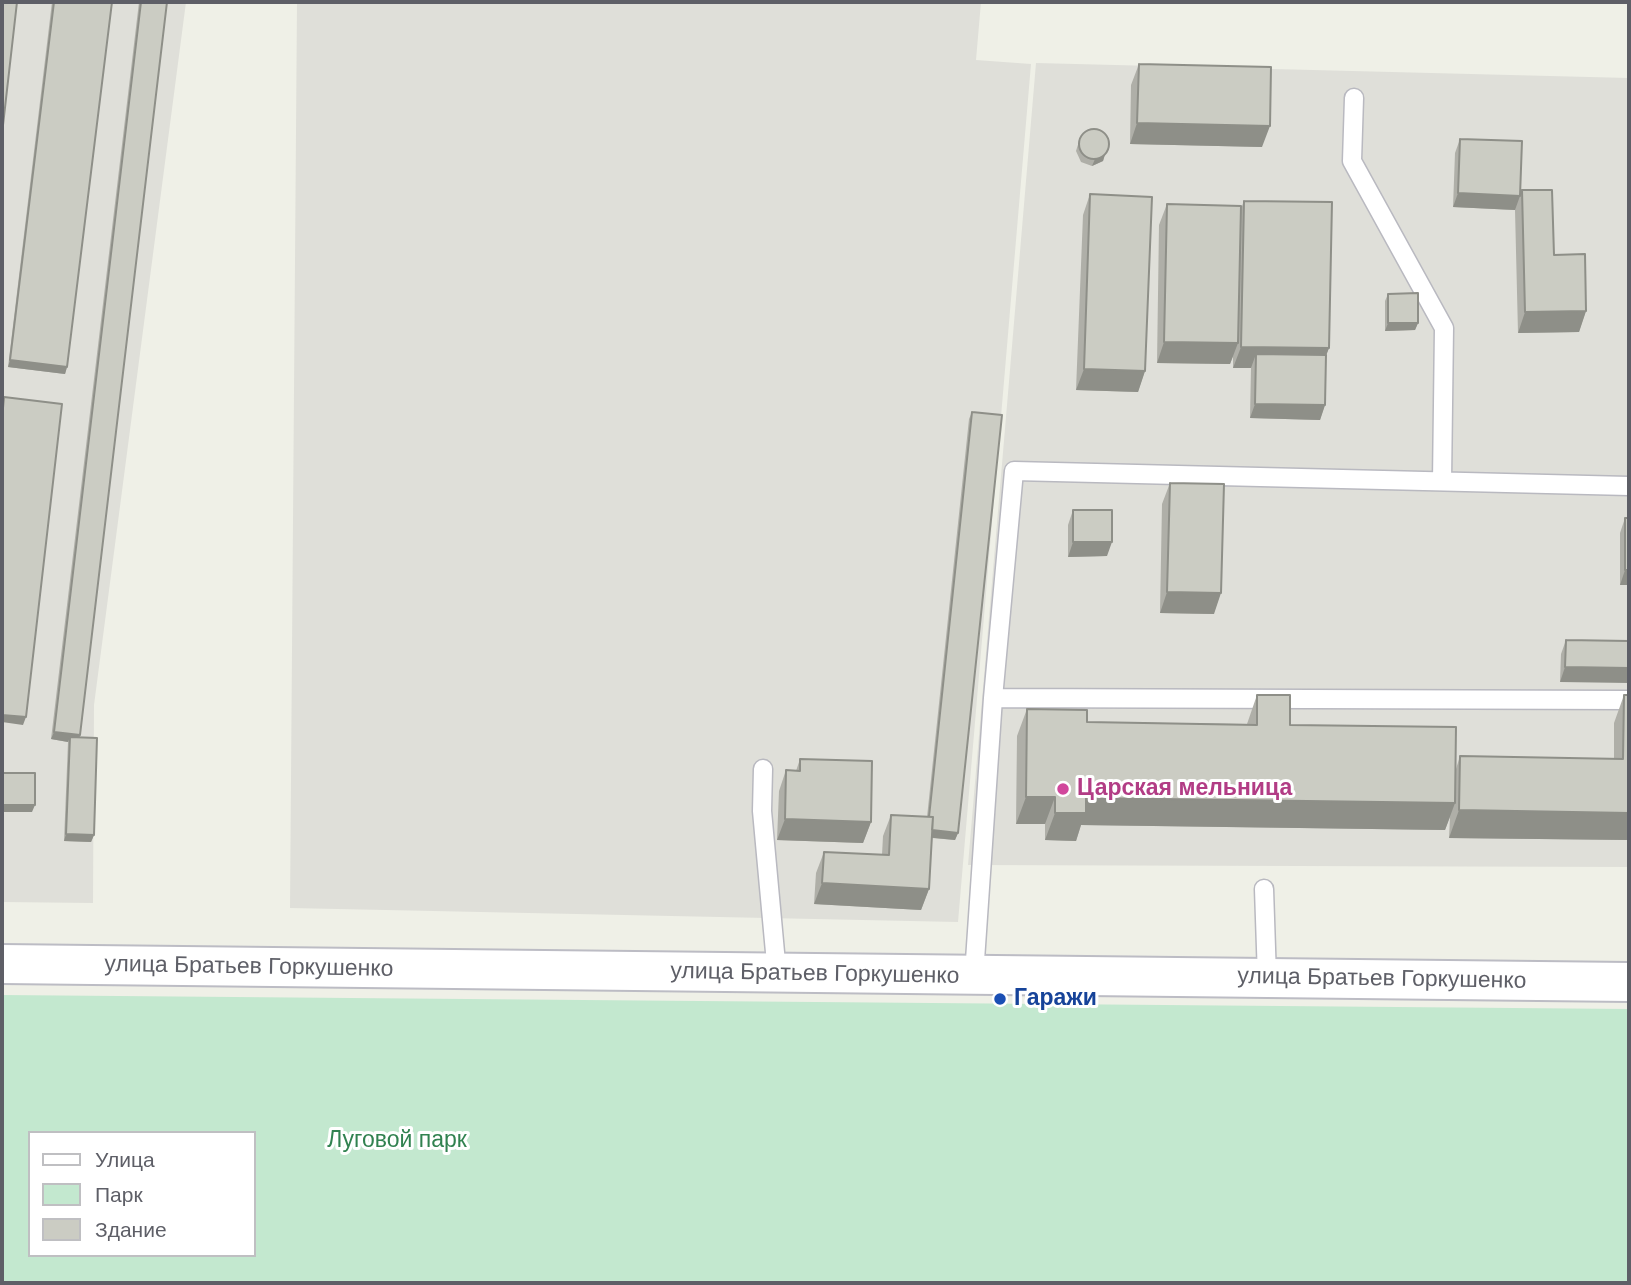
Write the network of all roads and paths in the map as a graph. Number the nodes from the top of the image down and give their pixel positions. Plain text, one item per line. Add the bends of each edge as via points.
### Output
1 (1354, 97) dead end
2 (1442, 481) junction
3 (1629, 486) edge
4 (993, 698) junction
5 (1629, 700) edge
6 (763, 769) dead end
7 (1264, 889) dead end
8 (2, 964) edge
9 (777, 974) junction
10 (974, 975) junction
11 (1267, 978) junction
12 (1629, 982) edge

1 - 2 lane via 1352,161 1444,328
2 - 3 lane
2 - 4 lane via 1014,471
4 - 5 lane
4 - 10 lane
6 - 9 lane via 762,811
7 - 11 lane
8 - 9 street, улица Братьев Горкушенко
9 - 10 street, улица Братьев Горкушенко
10 - 11 street, улица Братьев Горкушенко
11 - 12 street, улица Братьев Горкушенко

